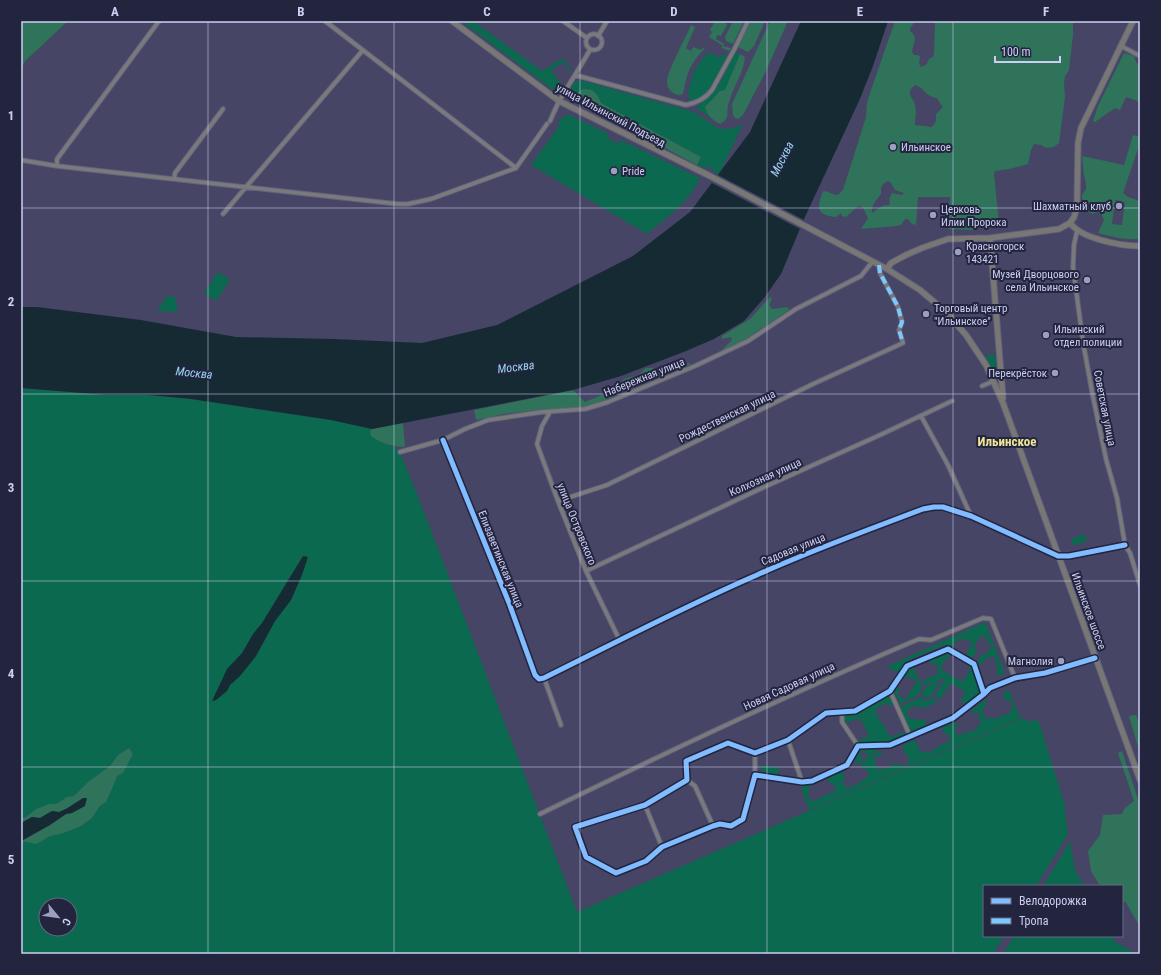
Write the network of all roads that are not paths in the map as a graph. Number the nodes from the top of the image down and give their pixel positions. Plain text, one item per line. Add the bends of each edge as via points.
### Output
1 (159, 21) edge
2 (325, 21) edge
3 (452, 21) edge
4 (563, 21) edge
5 (607, 21) edge
6 (748, 21) edge
7 (1133, 21) edge
8 (598, 36) junction
9 (587, 38) junction
10 (1121, 46) junction
11 (363, 50) junction
12 (590, 50) junction
13 (1140, 56) edge
14 (575, 75) junction
15 (558, 100) junction
16 (223, 109) dead end
17 (21, 160) edge
18 (57, 166) junction
19 (516, 168) junction
20 (174, 179) junction
21 (246, 186) junction
22 (223, 214) dead end
23 (1070, 223) junction
24 (815, 231) joint
25 (1077, 231) junction
26 (990, 238) junction
27 (1140, 246) edge
28 (872, 261) junction
29 (879, 265) junction
30 (887, 268) junction
31 (994, 381) junction
32 (982, 386) dead end
33 (952, 401) dead end
34 (1003, 403) junction
35 (550, 412) junction
36 (921, 416) junction
37 (443, 440) junction
38 (400, 452) dead end
39 (558, 501) junction
40 (971, 516) junction
41 (1125, 545) junction
42 (1058, 556) junction
43 (586, 571) junction
44 (1140, 585) edge
45 (620, 641) junction
46 (1095, 658) junction
47 (544, 678) junction
48 (1015, 678) junction
49 (1008, 681) dead end
50 (1002, 683) dead end
51 (890, 691) junction
52 (984, 694) junction
53 (842, 712) junction
54 (561, 725) dead end
55 (910, 736) junction
56 (788, 740) junction
57 (858, 746) junction
58 (755, 753) junction
59 (755, 775) junction
60 (687, 780) junction
61 (1140, 780) edge
62 (802, 782) junction
63 (644, 805) junction
64 (540, 814) dead end
65 (713, 826) junction
66 (662, 847) junction

1 - 18 street via 58,159
2 - 11 street
3 - 15 main road, улица Ильинский Подъезд
4 - 9 street
5 - 8 street
6 - 14 street via 712,90 696,103 686,105
7 - 10 main road
8 - 9 street via 591,35
8 - 12 street via 602,40 600,48
9 - 12 street
10 - 13 street
10 - 23 main road via 1081,128 1078,144 1077,207
11 - 19 street
11 - 21 street
12 - 14 street
14 - 15 street
15 - 19 street via 549,122
15 - 24 main road, улица Ильинский Подъезд
16 - 20 street via 174,173
17 - 18 street
18 - 20 street
19 - 21 street via 431,199 408,204
20 - 21 street
21 - 22 street
23 - 25 main road
23 - 26 main road via 1059,229
24 - 28 main road, Ильинское шоссе
25 - 27 main road via 1120,245
25 - 41 street, Советская улица via 1073,267 1083,342
26 - 30 main road via 955,238 939,241 891,263
26 - 34 main road, Ильинское шоссе
28 - 29 main road, Ильинское шоссе
28 - 35 street, Набережная улица via 861,276 796,309 748,341 695,366 593,407
29 - 30 main road, Ильинское шоссе
29 - 39 street, Рождественская улица via 880,273 898,307 902,322 899,330 903,342 607,485
30 - 31 main road, Ильинское шоссе via 920,290 946,312 966,335
31 - 32 street
31 - 34 main road, Ильинское шоссе
33 - 36 street, Колхозная улица
34 - 42 main road, Ильинское шоссе
35 - 37 street, Набережная улица via 488,420
35 - 39 street, улица Островского via 542,426 537,444
36 - 40 street via 948,465
36 - 43 street, Колхозная улица
37 - 38 street, Набережная улица
37 - 47 street, Елизаветинская улица via 535,675 539,679
39 - 43 street, улица Островского
40 - 42 street, Садовая улица
40 - 45 street, Садовая улица via 943,508 924,509 757,575
41 - 42 street
41 - 44 street, Советская улица
42 - 46 main road, Ильинское шоссе
43 - 45 street, улица Островского
45 - 47 street, Садовая улица
46 - 48 street via 1045,673
46 - 61 main road, Ильинское шоссе
47 - 54 street
48 - 49 street
48 - 64 street, Новая Садовая улица via 991,619 983,618 931,640 919,639 848,669 666,752
50 - 52 street
51 - 52 street via 907,666 948,649 974,664
51 - 53 street via 855,711
51 - 55 street
52 - 55 street via 953,718
53 - 56 street via 826,713
53 - 57 street via 842,722
55 - 57 street via 890,745
56 - 58 street
56 - 62 street
57 - 62 street via 847,765 812,781
58 - 59 street
58 - 60 street via 728,743 686,761
59 - 62 street
59 - 65 street via 743,820 731,826
60 - 63 street
60 - 65 street via 695,786
63 - 66 street
63 - 66 street via 575,827 586,857 616,873 646,861
65 - 66 street

